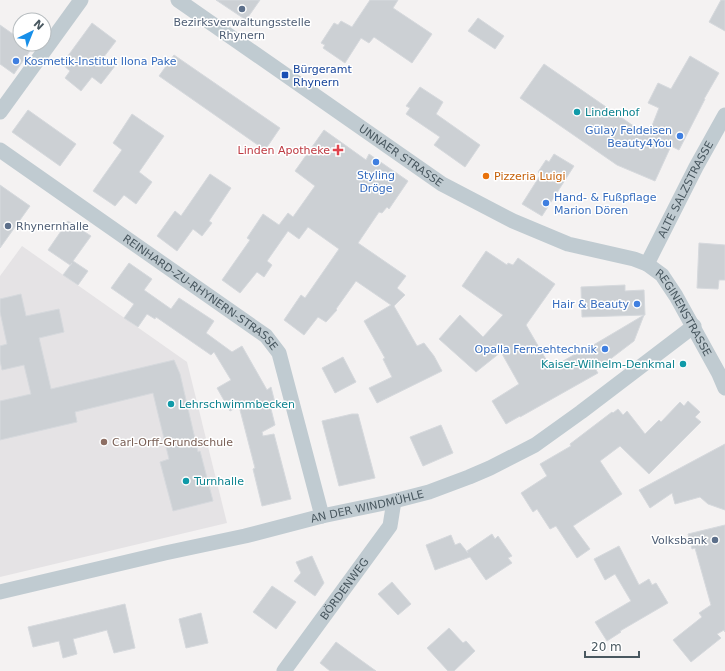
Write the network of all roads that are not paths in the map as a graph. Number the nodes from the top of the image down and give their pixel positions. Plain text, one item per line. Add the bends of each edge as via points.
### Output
1 (81, 0) edge
2 (178, 0) edge
3 (0, 112) edge
4 (725, 115) edge
5 (0, 150) edge
6 (647, 264) junction
7 (694, 326) junction
8 (725, 388) edge
9 (394, 501) junction
10 (322, 516) junction
11 (0, 592) edge
12 (284, 671) edge

1 - 3 street
2 - 6 street, UNNAER STRASSE via 442,184 513,221 568,244 634,258
4 - 6 street, ALTE SALZSTRASSE
5 - 10 street, REINHARD-ZU-RHYNERN-STRASSE via 266,336 279,353
6 - 7 street, REGINENSTRASSE via 662,275
7 - 8 street, REGINENSTRASSE
7 - 9 street, AN DER WINDMÜHLE via 536,445 468,477 429,492
9 - 10 street, AN DER WINDMÜHLE
9 - 12 street, BÖRDENWEG via 390,526
10 - 11 street, AN DER WINDMÜHLE

